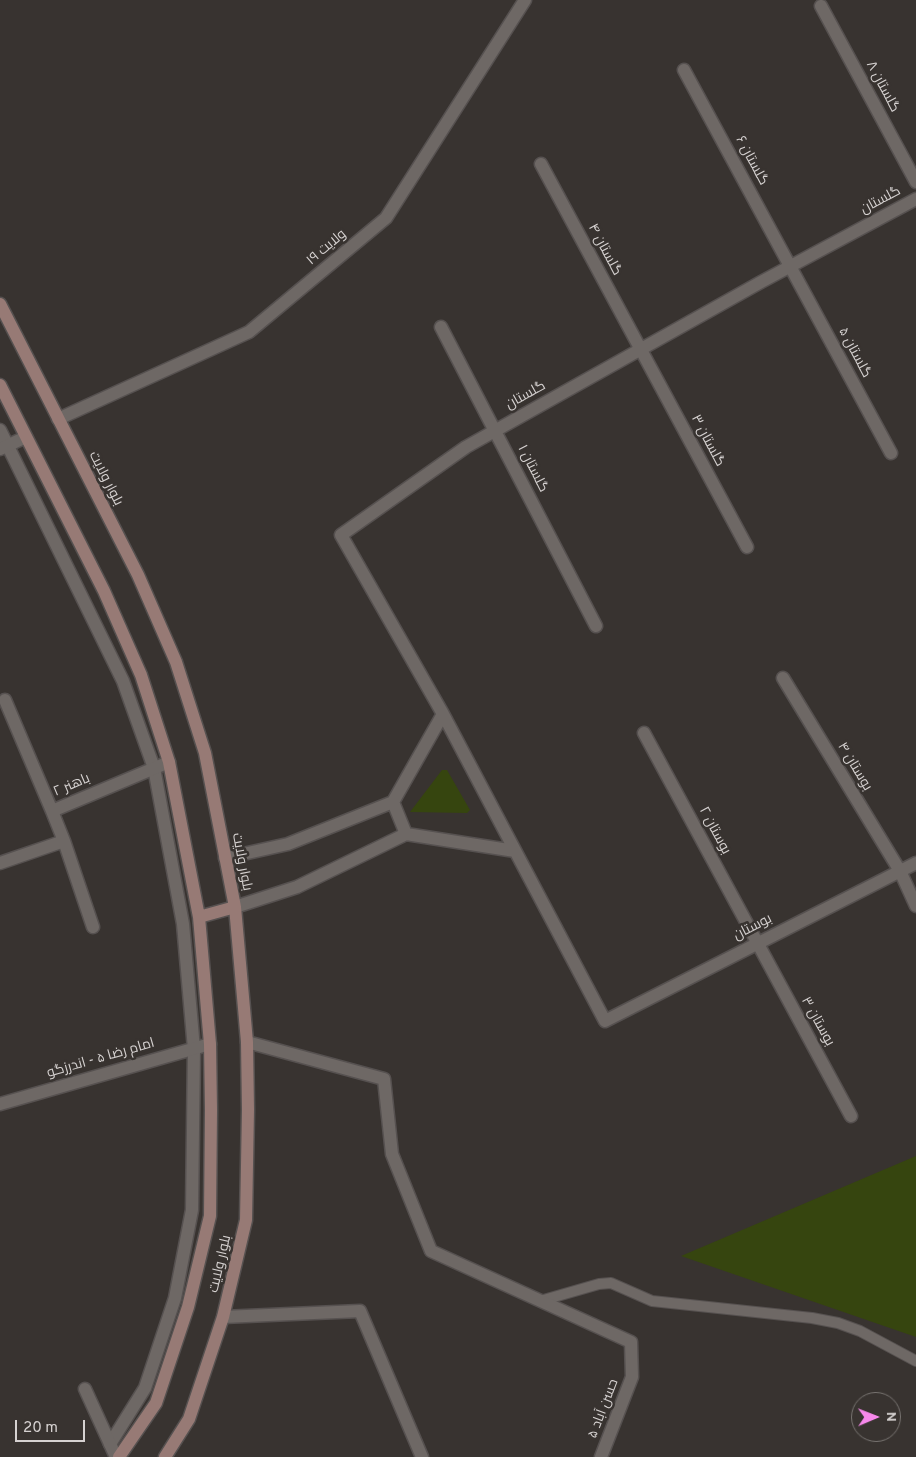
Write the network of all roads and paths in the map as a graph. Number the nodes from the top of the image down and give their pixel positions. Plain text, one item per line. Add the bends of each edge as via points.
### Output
1 (526, 0) edge
2 (821, 6) dead end
3 (684, 70) dead end
4 (541, 164) dead end
5 (916, 182) edge
6 (916, 200) edge
7 (790, 266) junction
8 (0, 304) edge
9 (441, 327) dead end
10 (640, 349) junction
11 (0, 385) edge
12 (58, 419) junction
13 (0, 430) edge
14 (494, 430) junction
15 (26, 437) junction
16 (4, 447) edge
17 (891, 453) dead end
18 (747, 547) dead end
19 (596, 626) dead end
20 (783, 678) dead end
21 (5, 700) dead end
22 (443, 714) junction
23 (644, 732) dead end
24 (169, 762) junction
25 (154, 768) junction
26 (393, 802) junction
27 (52, 811) junction
28 (406, 834) junction
29 (64, 841) junction
30 (515, 851) junction
31 (225, 858) junction
32 (0, 863) edge
33 (916, 863) edge
34 (900, 871) junction
35 (916, 906) edge
36 (235, 907) junction
37 (199, 918) junction
38 (94, 928) dead end
39 (757, 943) junction
40 (247, 1042) junction
41 (210, 1044) junction
42 (194, 1048) junction
43 (0, 1104) edge
44 (851, 1116) dead end
45 (540, 1301) junction
46 (224, 1317) junction
47 (916, 1362) edge
48 (85, 1389) dead end
49 (110, 1444) junction
50 (117, 1457) edge
51 (165, 1457) edge
52 (422, 1457) edge
53 (601, 1457) edge

1 - 12 street, ولایت ۱۹ via 386,218 249,332
2 - 5 street, گلستان ۸
3 - 7 street, گلستان ۶
4 - 10 street, گلستان ۴
6 - 7 street, گلستان
7 - 10 street, گلستان
7 - 17 street, گلستان ۵
8 - 12 main road, بلوار ولایت
9 - 14 street, گلستان ۱
10 - 14 street, گلستان
10 - 18 street, گلستان ۳
11 - 15 main road, بلوار ولایت
12 - 31 main road, بلوار ولایت via 138,575 176,662 205,753
13 - 16 street
14 - 19 street, گلستان ۱
14 - 22 street, گلستان via 341,535
15 - 16 street
15 - 24 main road, بلوار ولایت via 116,616 141,675
16 - 25 street via 124,681
20 - 34 street, بوستان ۴
21 - 27 street
22 - 26 street
22 - 30 street
23 - 39 street, بوستان ۲
24 - 25 street, باهنر ۲
24 - 37 main road, بلوار ولایت
25 - 27 street, باهنر ۲
25 - 42 street via 183,924
26 - 28 street
26 - 31 street via 288,844
27 - 29 street, باهنر ۲
28 - 30 street
28 - 36 street via 297,887
29 - 32 street
29 - 38 street, باهنر ۲
30 - 39 street, بوستان via 605,1021
31 - 36 main road, بلوار ولایت
33 - 34 street, بوستان
34 - 35 street, بوستان ۴
34 - 39 street, بوستان
36 - 37 main road
36 - 40 main road, بلوار ولایت
37 - 41 main road, بلوار ولایت
39 - 44 street, بوستان ۳
40 - 45 street via 384,1079 392,1154 431,1251
40 - 46 main road, بلوار ولایت via 246,1220
41 - 42 street, امام رضا ۵ - اندرزگو
41 - 50 main road, بلوار ولایت via 210,1216 188,1307 156,1402
42 - 43 street, امام رضا ۵ - اندرزگو
42 - 49 street via 192,1210 175,1298 145,1388
45 - 47 lane via 611,1283 652,1301 838,1323 860,1331
45 - 53 street, حسن آباد ۵ via 631,1342 632,1377
46 - 51 main road, بلوار ولایت via 189,1419
46 - 52 street via 360,1311
48 - 49 street
49 - 50 street

